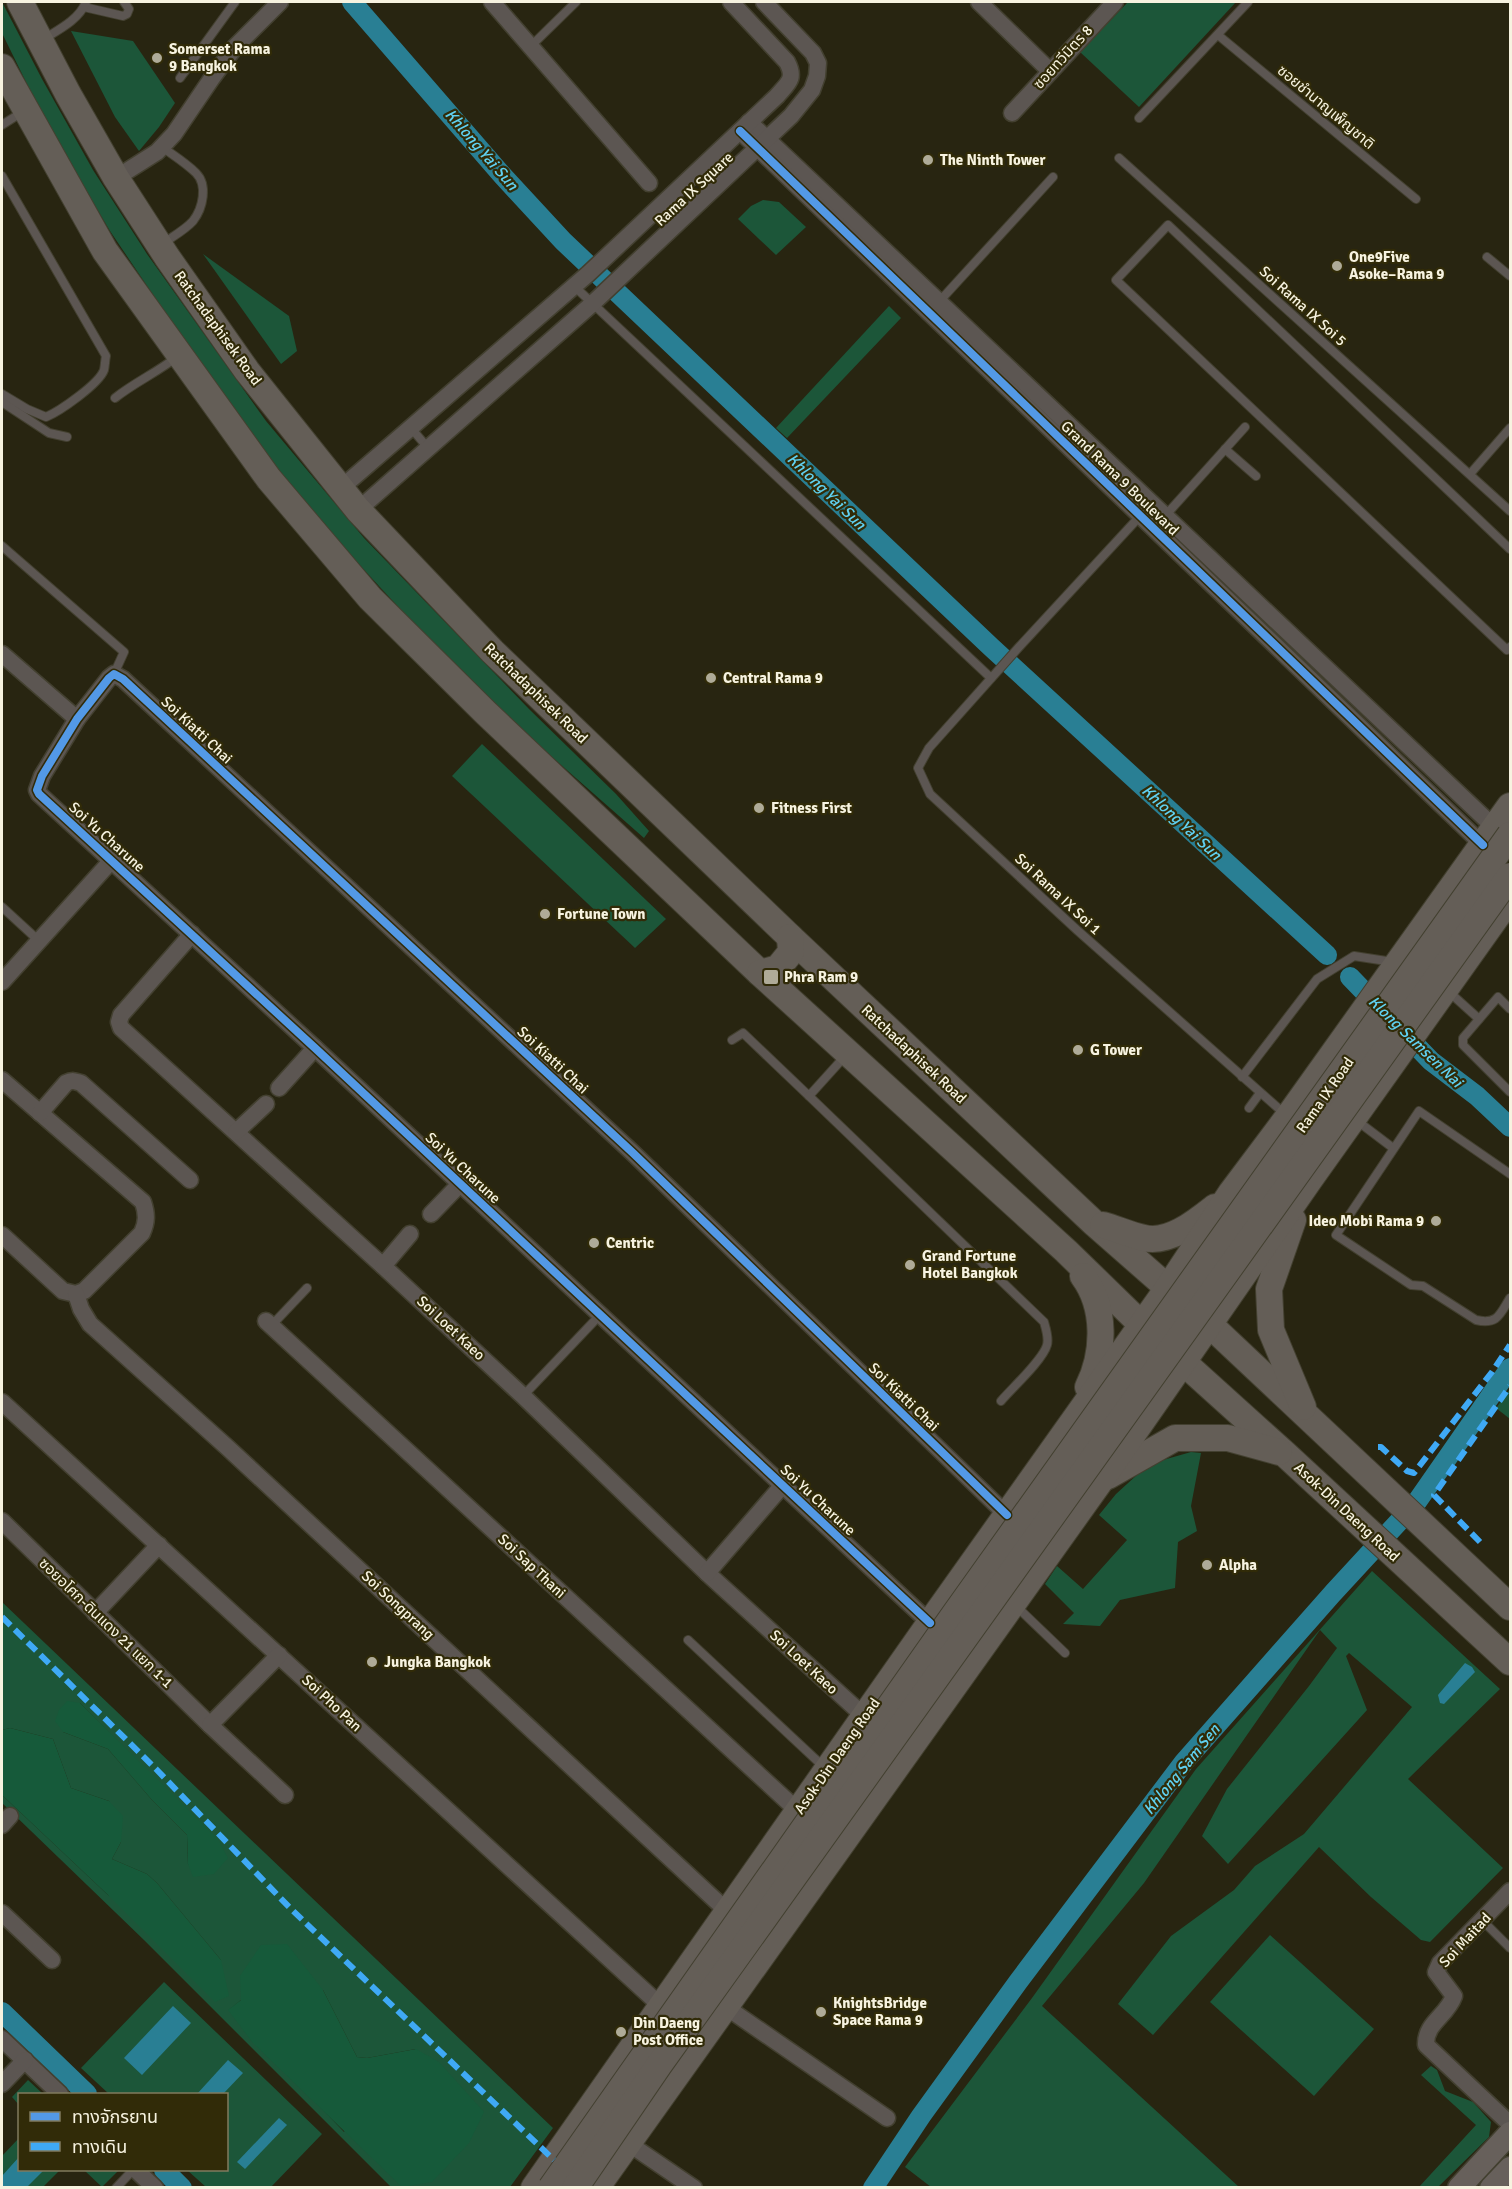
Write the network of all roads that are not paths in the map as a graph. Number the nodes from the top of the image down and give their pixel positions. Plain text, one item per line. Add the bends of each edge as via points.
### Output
1 (20, 2) edge
2 (124, 2) edge
3 (235, 2) edge
4 (280, 2) edge
5 (492, 2) edge
6 (576, 2) edge
7 (731, 2) edge
8 (764, 2) edge
9 (979, 2) edge
10 (1115, 2) edge
11 (1248, 2) edge
12 (85, 4) edge
13 (1218, 35) junction
14 (40, 42) junction
15 (531, 46) junction
16 (2, 67) edge
17 (1050, 71) junction
18 (180, 78) dead end
19 (25, 111) junction
20 (1012, 113) dead end
21 (1139, 118) dead end
22 (2, 125) edge
23 (745, 127) junction
24 (762, 144) junction
25 (162, 147) junction
26 (1119, 158) dead end
27 (2, 176) edge
28 (1053, 177) dead end
29 (116, 178) junction
30 (649, 183) dead end
31 (1416, 199) dead end
32 (160, 246) junction
33 (1487, 257) dead end
34 (1510, 276) edge
35 (574, 286) junction
36 (592, 304) junction
37 (934, 307) junction
38 (178, 356) junction
39 (2, 394) edge
40 (115, 398) dead end
41 (2, 402) edge
42 (1245, 427) dead end
43 (411, 428) junction
44 (1510, 428) edge
45 (67, 437) dead end
46 (428, 448) junction
47 (1225, 449) junction
48 (1470, 474) junction
49 (1256, 476) dead end
50 (340, 489) junction
51 (1153, 504) junction
52 (358, 510) junction
53 (1510, 511) edge
54 (1140, 516) junction
55 (1165, 516) junction
56 (2, 546) edge
57 (1510, 549) edge
58 (1510, 646) edge
59 (2, 654) edge
60 (114, 674) junction
61 (991, 678) junction
62 (77, 719) junction
63 (1510, 806) edge
64 (1496, 836) edge
65 (112, 860) junction
66 (1510, 876) edge
67 (1510, 898) edge
68 (2, 907) edge
69 (192, 934) junction
70 (790, 937) junction
71 (38, 940) junction
72 (1394, 970) junction
73 (760, 973) junction
74 (2, 982) edge
75 (1446, 989) junction
76 (1510, 1009) edge
77 (1479, 1019) junction
78 (732, 1040) dead end
79 (315, 1048) junction
80 (848, 1053) junction
81 (1242, 1077) junction
82 (2, 1080) edge
83 (279, 1088) dead end
84 (1510, 1092) edge
85 (1260, 1093) junction
86 (809, 1096) junction
87 (266, 1104) dead end
88 (1249, 1108) dead end
89 (40, 1113) junction
90 (1288, 1117) junction
91 (1353, 1118) junction
92 (237, 1132) junction
93 (1393, 1148) junction
94 (1510, 1174) edge
95 (1310, 1179) junction
96 (190, 1180) dead end
97 (460, 1184) junction
98 (1231, 1193) junction
99 (431, 1214) dead end
100 (1095, 1224) junction
101 (410, 1234) dead end
102 (2, 1235) edge
103 (1066, 1251) junction
104 (383, 1266) junction
105 (307, 1287) dead end
106 (1168, 1288) junction
107 (76, 1294) junction
108 (1510, 1298) edge
109 (599, 1316) junction
110 (268, 1324) joint
111 (1209, 1324) junction
112 (1142, 1325) junction
113 (1183, 1362) junction
114 (1148, 1363) junction
115 (523, 1396) junction
116 (1001, 1401) dead end
117 (5, 1411) edge
118 (1305, 1413) junction
119 (1068, 1429) junction
120 (1285, 1454) junction
121 (1101, 1480) junction
122 (782, 1486) junction
123 (1007, 1515) junction
124 (2, 1521) edge
125 (159, 1545) junction
126 (708, 1573) junction
127 (1013, 1603) junction
128 (1510, 1606) edge
129 (95, 1613) junction
130 (930, 1623) junction
131 (688, 1640) dead end
132 (1065, 1653) dead end
133 (279, 1655) junction
134 (1510, 1662) edge
135 (892, 1678) junction
136 (935, 1711) junction
137 (864, 1716) junction
138 (210, 1725) junction
139 (825, 1773) junction
140 (285, 1795) dead end
141 (865, 1810) junction
142 (798, 1811) junction
143 (1510, 1891) edge
144 (727, 1911) junction
145 (2, 1913) edge
146 (1483, 1921) junction
147 (1510, 1948) edge
148 (52, 1960) dead end
149 (661, 2006) junction
150 (726, 2007) junction
151 (2, 2039) edge
152 (25, 2060) junction
153 (2, 2084) edge
154 (59, 2093) edge
155 (887, 2118) dead end
156 (1510, 2124) edge
157 (1510, 2133) edge
158 (628, 2143) junction
159 (1510, 2169) edge
160 (133, 2171) edge
161 (137, 2171) edge
162 (116, 2187) edge
163 (155, 2187) edge
164 (534, 2187) edge
165 (551, 2187) edge
166 (575, 2187) edge
167 (596, 2187) edge
168 (694, 2187) edge
169 (1459, 2187) edge
170 (1491, 2187) edge

1 - 14 main road, Ratchadaphisek Road
2 - 12 lane via 129,9 123,15
3 - 18 lane
4 - 25 street via 236,47
5 - 15 street
6 - 15 lane
7 - 23 street, Rama IX Square via 777,48 792,71 790,81
8 - 24 street, Rama IX Square via 818,63 812,90
9 - 17 street
10 - 17 street, ซอยทวีมิตร 8
11 - 13 lane
12 - 14 lane via 71,21
13 - 21 lane
13 - 31 lane, ซอยชำนาญเพ็ญชาติ
14 - 29 main road, Ratchadaphisek Road
15 - 30 street
16 - 19 main road
17 - 20 street, ซอยทวีมิตร 8
19 - 22 lane
19 - 38 main road via 105,250
23 - 24 street, Grand Rama 9 Boulevard
23 - 35 street, Rama IX Square
24 - 36 street, Rama IX Square
24 - 37 street, Grand Rama 9 Boulevard
25 - 29 street
25 - 32 lane via 197,173 203,183 203,198 192,222
26 - 48 lane, Soi Rama IX Soi 5
27 - 39 lane via 106,356 104,371 91,385 46,417
28 - 37 lane
29 - 32 main road, Ratchadaphisek Road
32 - 50 main road, Ratchadaphisek Road via 247,370
33 - 34 lane
35 - 36 lane
35 - 43 street, Rama IX Square
36 - 46 street, Rama IX Square
36 - 61 lane
37 - 51 street, Grand Rama 9 Boulevard
37 - 54 street, Grand Rama 9 Boulevard
38 - 40 lane
38 - 73 main road via 315,537 370,598
41 - 45 lane via 49,433
42 - 47 lane
43 - 46 lane
43 - 50 street, Rama IX Square
44 - 48 lane
46 - 52 street, Rama IX Square
47 - 49 lane
47 - 55 lane
48 - 53 lane, Soi Rama IX Soi 5
50 - 52 main road, Ratchadaphisek Road
51 - 54 lane, Soi Rama IX Soi 1
51 - 55 street, Grand Rama 9 Boulevard
52 - 70 main road, Ratchadaphisek Road via 492,651
54 - 61 lane, Soi Rama IX Soi 1
54 - 64 street, Grand Rama 9 Boulevard
55 - 64 street, Grand Rama 9 Boulevard
56 - 60 lane via 124,652
57 - 58 lane via 1168,225 1116,280 1507,650
59 - 62 street
60 - 62 street
60 - 123 street, Soi Kiatti Chai via 633,1153
61 - 81 lane, Soi Rama IX Soi 1 via 929,748 918,768 930,794
62 - 65 street, Soi Yu Charune via 36,790
63 - 64 main road, Rama IX Road
64 - 72 main road, Rama IX Road
64 - 114 main road, Rama IX Road, bridge
65 - 69 street, Soi Yu Charune
65 - 71 street
66 - 114 main road, Rama IX Road, bridge
67 - 75 main road
68 - 71 lane
69 - 79 street, Soi Yu Charune
69 - 92 street, Soi Loet Kaeo via 119,1022 121,1028
70 - 73 main road via 791,952 778,968
70 - 100 main road, Ratchadaphisek Road
71 - 74 street
72 - 81 lane via 1354,956 1317,979
72 - 90 main road, Rama IX Road
73 - 80 main road
75 - 77 lane
75 - 91 main road
76 - 77 lane via 1498,997
77 - 84 lane via 1462,1045
78 - 86 lane via 743,1034
79 - 83 street
79 - 97 street, Soi Yu Charune
80 - 86 lane
80 - 103 main road
81 - 85 lane, Soi Rama IX Soi 1
82 - 89 street
85 - 88 lane
85 - 90 lane, Soi Rama IX Soi 1
86 - 116 lane via 1044,1322 1047,1345
87 - 92 street
89 - 96 street via 66,1083 76,1081
89 - 107 street via 143,1202 147,1213 142,1233 84,1291
90 - 98 main road, Rama IX Road
91 - 93 lane
91 - 95 main road
92 - 104 street, Soi Loet Kaeo
93 - 94 lane via 1419,1111
93 - 108 lane via 1336,1235 1410,1285 1423,1286 1476,1320 1496,1319
95 - 111 main road
95 - 118 main road via 1269,1289 1271,1330
97 - 99 street
97 - 109 street, Soi Yu Charune
98 - 100 main road via 1197,1221 1168,1236 1145,1239
98 - 106 main road, Rama IX Road
100 - 106 main road, Ratchadaphisek Road
101 - 104 street
102 - 107 street via 63,1291
103 - 112 main road
103 - 119 main road via 1097,1305 1101,1347 1095,1374
104 - 115 street, Soi Loet Kaeo
105 - 110 lane
106 - 111 main road
106 - 112 main road, Asok-Din Daeng Road
107 - 144 street, Soi Songprang via 90,1324
109 - 115 lane
109 - 122 street, Soi Yu Charune
110 - 142 street, Soi Sap Thani
111 - 113 main road
111 - 118 main road
112 - 113 main road, Asok-Din Daeng Road
112 - 119 main road, Asok-Din Daeng Road
113 - 120 main road, Asok-Din Daeng Road
113 - 121 main road
114 - 165 main road, Asok-Din Daeng Road, bridge via 954,1615
114 - 166 main road, bridge
115 - 126 street, Soi Loet Kaeo
117 - 125 street, Soi Pho Pan
118 - 128 main road
119 - 123 main road, Asok-Din Daeng Road
120 - 121 main road via 1228,1438 1175,1438
120 - 134 main road, Asok-Din Daeng Road
121 - 127 main road
122 - 126 street
122 - 130 street, Soi Yu Charune
123 - 130 main road, Asok-Din Daeng Road
124 - 129 street, ซอยอโศก-ดินแดง 21 แยก 1-1
125 - 129 street
125 - 133 street, Soi Pho Pan
126 - 137 street, Soi Loet Kaeo
127 - 132 lane
127 - 136 main road
129 - 138 street, ซอยอโศก-ดินแดง 21 แยก 1-1
130 - 135 main road, Asok-Din Daeng Road
131 - 139 lane
133 - 138 street
133 - 149 street, Soi Pho Pan
135 - 136 main road
135 - 137 main road, Asok-Din Daeng Road
136 - 141 main road
137 - 139 main road, Asok-Din Daeng Road
138 - 140 street, ซอยอโศก-ดินแดง 21 แยก 1-1
139 - 141 main road
139 - 142 main road, Asok-Din Daeng Road
141 - 150 main road
142 - 144 main road, Asok-Din Daeng Road
143 - 146 street, Soi Maitad
144 - 149 main road, Asok-Din Daeng Road
145 - 148 street
146 - 147 lane
146 - 156 street, Soi Maitad via 1440,1963 1436,1972 1454,1996 1426,2035 1426,2045
149 - 164 main road, Asok-Din Daeng Road
150 - 155 street
150 - 158 main road
151 - 152 street
152 - 153 street
152 - 154 street
157 - 169 main road
158 - 167 main road
158 - 168 street
159 - 170 main road
160 - 162 lane
161 - 163 street

